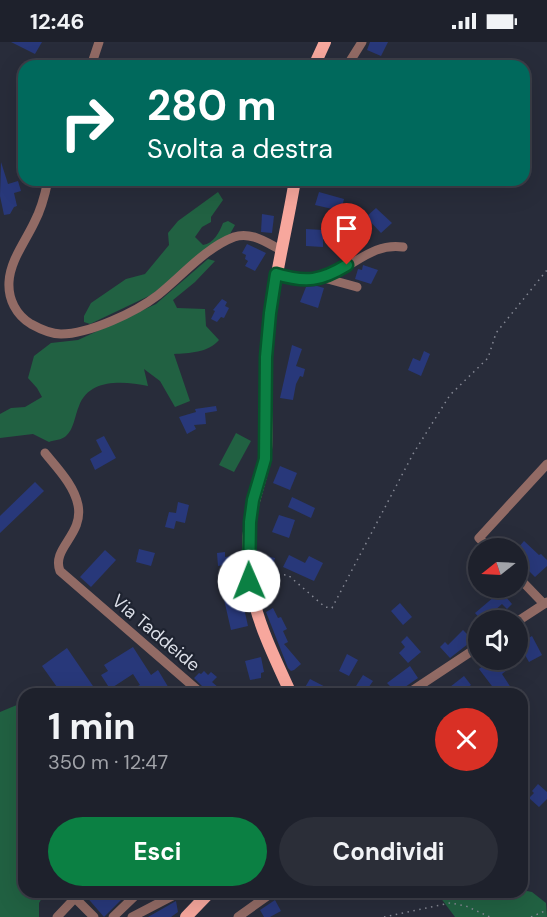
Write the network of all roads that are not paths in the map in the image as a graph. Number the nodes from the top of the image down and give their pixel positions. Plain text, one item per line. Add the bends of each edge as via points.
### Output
1 (99, 42) edge
2 (325, 42) edge
3 (362, 42) edge
4 (93, 60) edge
5 (317, 60) edge
6 (351, 60) edge
7 (46, 186) edge
8 (294, 186) edge
9 (403, 247) dead end
10 (281, 250) junction
11 (276, 274) junction
12 (324, 278) junction
13 (357, 287) dead end
14 (45, 453) dead end
15 (547, 464) edge
16 (479, 538) edge
17 (528, 587) edge
18 (545, 603) edge
19 (528, 614) edge
20 (468, 654) edge
21 (195, 688) edge
22 (288, 688) edge
23 (416, 688) edge
24 (75, 898) edge
25 (80, 898) edge
26 (134, 898) edge
27 (168, 898) edge
28 (204, 898) edge
29 (265, 898) edge
30 (57, 917) edge
31 (94, 917) edge
32 (113, 917) edge
33 (132, 917) edge
34 (186, 917) edge
35 (238, 917) edge

1 - 4 street
2 - 5 main road
3 - 6 street
7 - 10 street via 37,216 12,267 9,285 19,314 51,333 88,329 137,308 214,248 235,237 251,236
8 - 10 main road
9 - 12 street via 380,248
10 - 11 main road
11 - 12 street via 298,279
11 - 22 main road via 265,370 265,459 253,500 249,574 257,616
12 - 13 street
14 - 21 street, Via Taddeide via 71,487 78,509 77,526 61,553 59,569
15 - 16 street
17 - 18 street
18 - 19 street
20 - 23 street
24 - 30 street
25 - 31 street
26 - 32 street
27 - 33 street
28 - 34 main road
29 - 35 street

